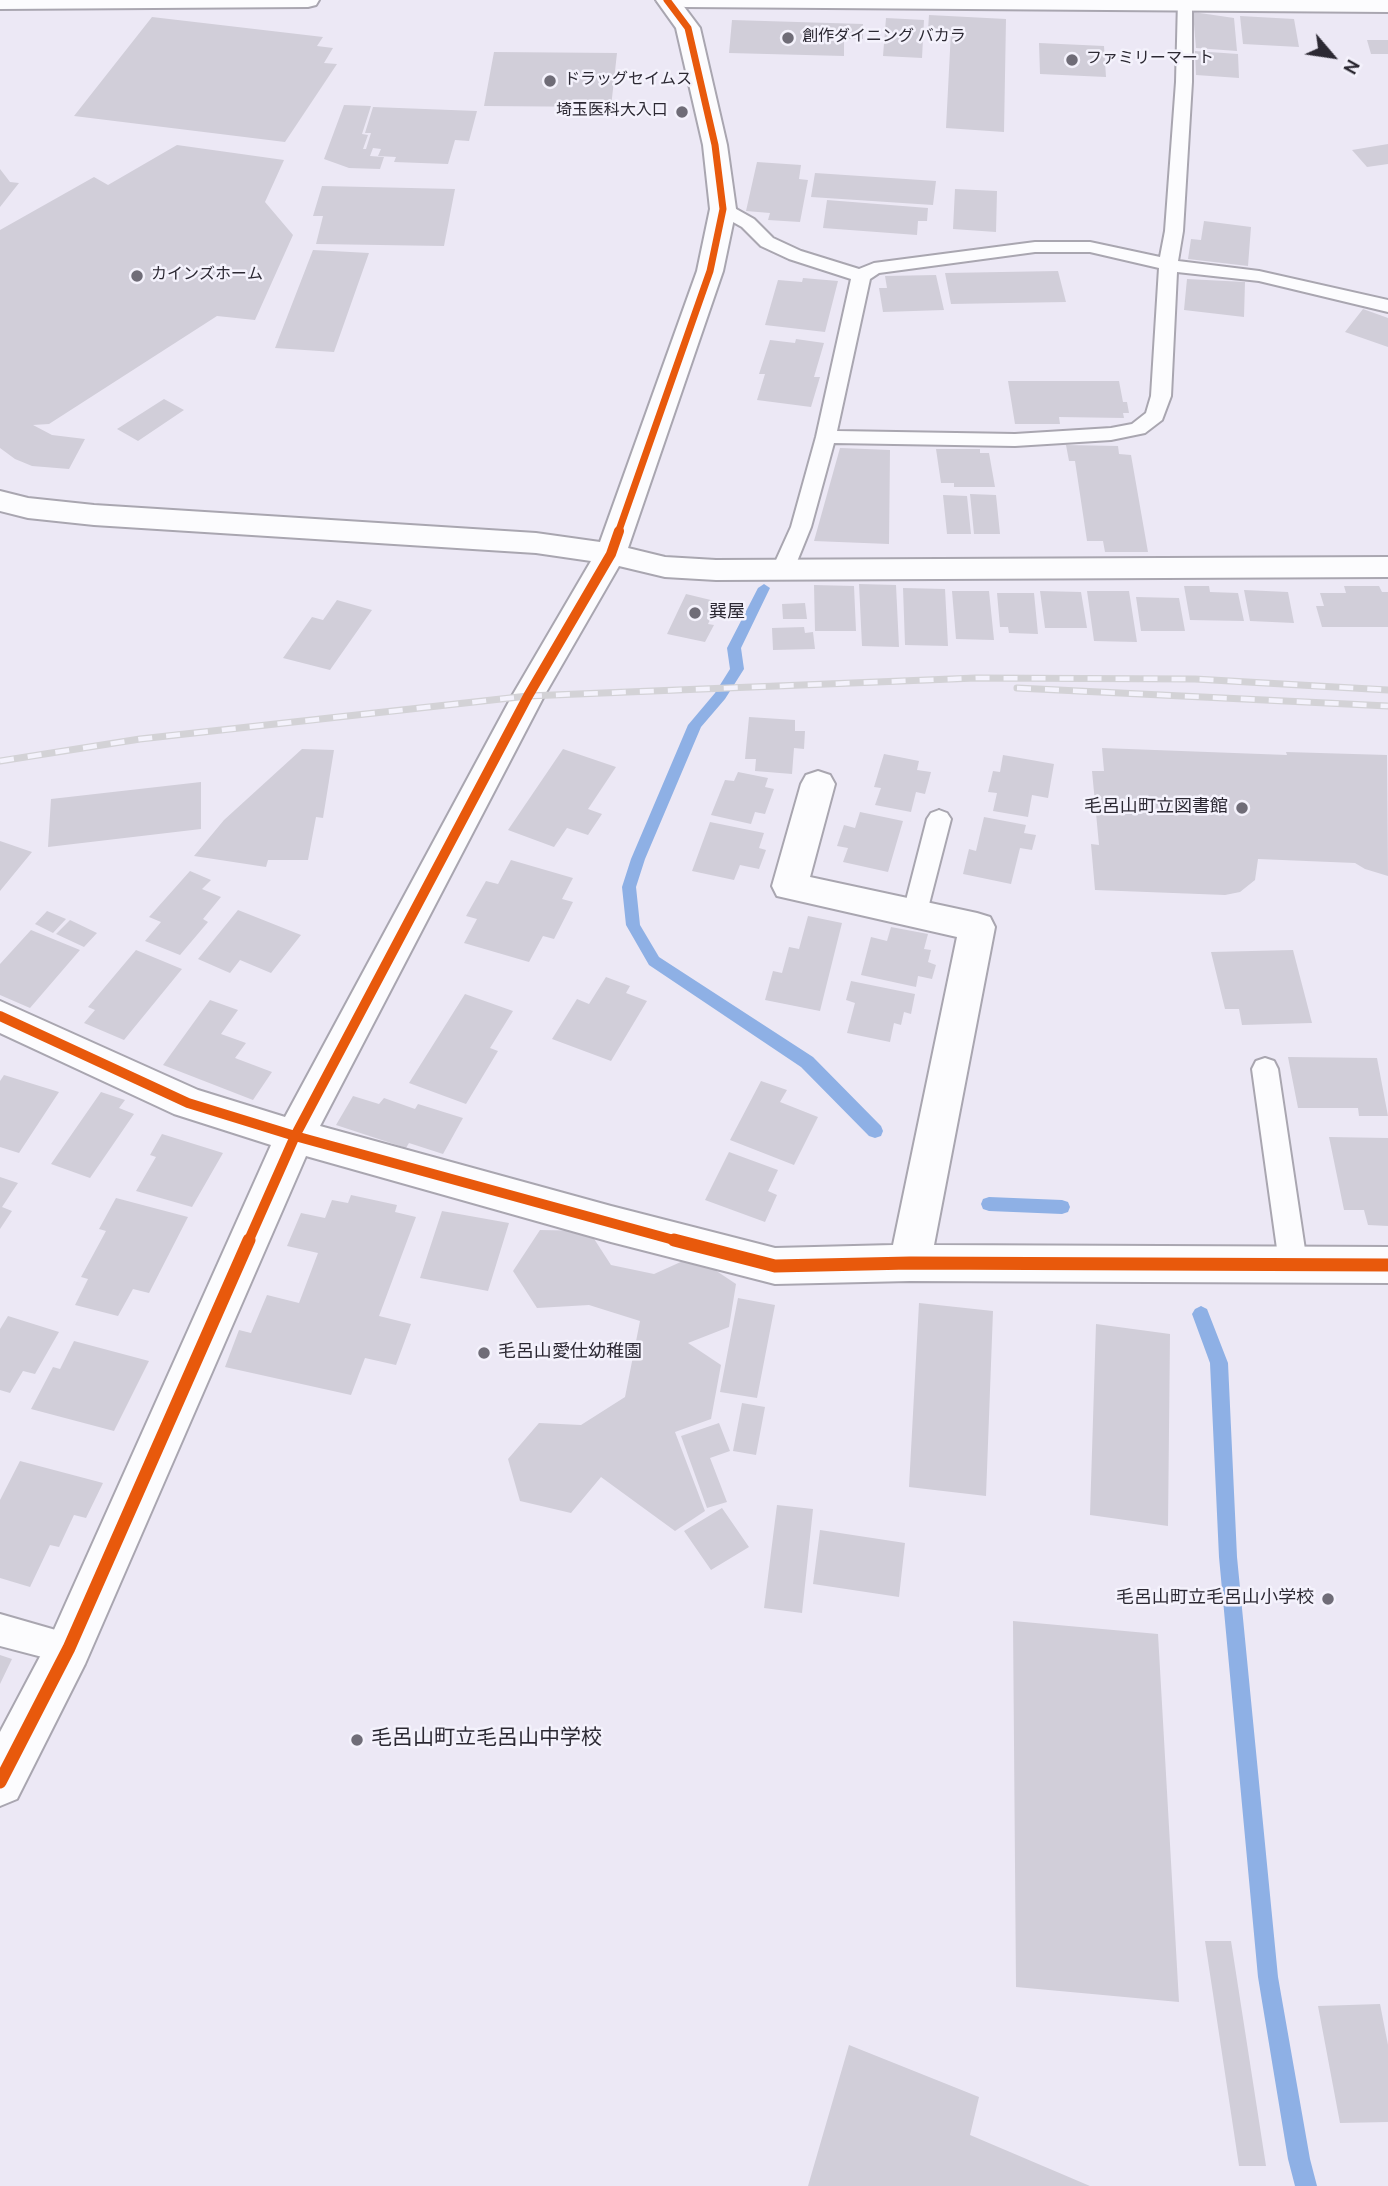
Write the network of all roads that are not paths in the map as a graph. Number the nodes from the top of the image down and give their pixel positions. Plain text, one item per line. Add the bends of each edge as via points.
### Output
1 (308, 0) edge
2 (667, 0) edge
3 (685, 0) edge
4 (1014, 1) edge
5 (1113, 1) edge
6 (0, 2) edge
7 (1184, 3) junction
8 (1388, 5) edge
9 (723, 209) junction
10 (1168, 265) junction
11 (861, 276) junction
12 (1388, 306) edge
13 (826, 437) junction
14 (0, 501) edge
15 (611, 554) junction
16 (1388, 567) edge
17 (783, 569) junction
18 (818, 784) dead end
19 (939, 820) dead end
20 (915, 912) junction
21 (0, 1016) edge
22 (1265, 1069) dead end
23 (295, 1136) junction
24 (910, 1263) junction
25 (1293, 1263) junction
26 (1388, 1265) edge
27 (0, 1630) edge
28 (69, 1648) junction
29 (0, 1782) edge

1 - 6 street
2 - 9 street via 688,28 715,145
3 - 4 street
4 - 5 street
5 - 7 street
7 - 8 street
7 - 10 lane via 1181,123
9 - 11 lane via 748,223 767,242
9 - 15 street via 710,271
10 - 11 lane via 1090,247 1035,247 874,268
10 - 12 lane via 1259,276
10 - 13 lane via 1161,396 1155,416 1138,429 1015,440
11 - 13 lane
13 - 17 lane via 801,527
14 - 15 street via 94,515 536,543
15 - 17 street via 665,567
15 - 23 street via 528,696
16 - 17 street
18 - 20 street via 790,886
19 - 20 lane
20 - 24 street via 977,927
21 - 23 street via 188,1103
22 - 25 lane
23 - 24 street via 775,1266
23 - 28 street
24 - 25 street
25 - 26 street
27 - 28 lane
28 - 29 street

